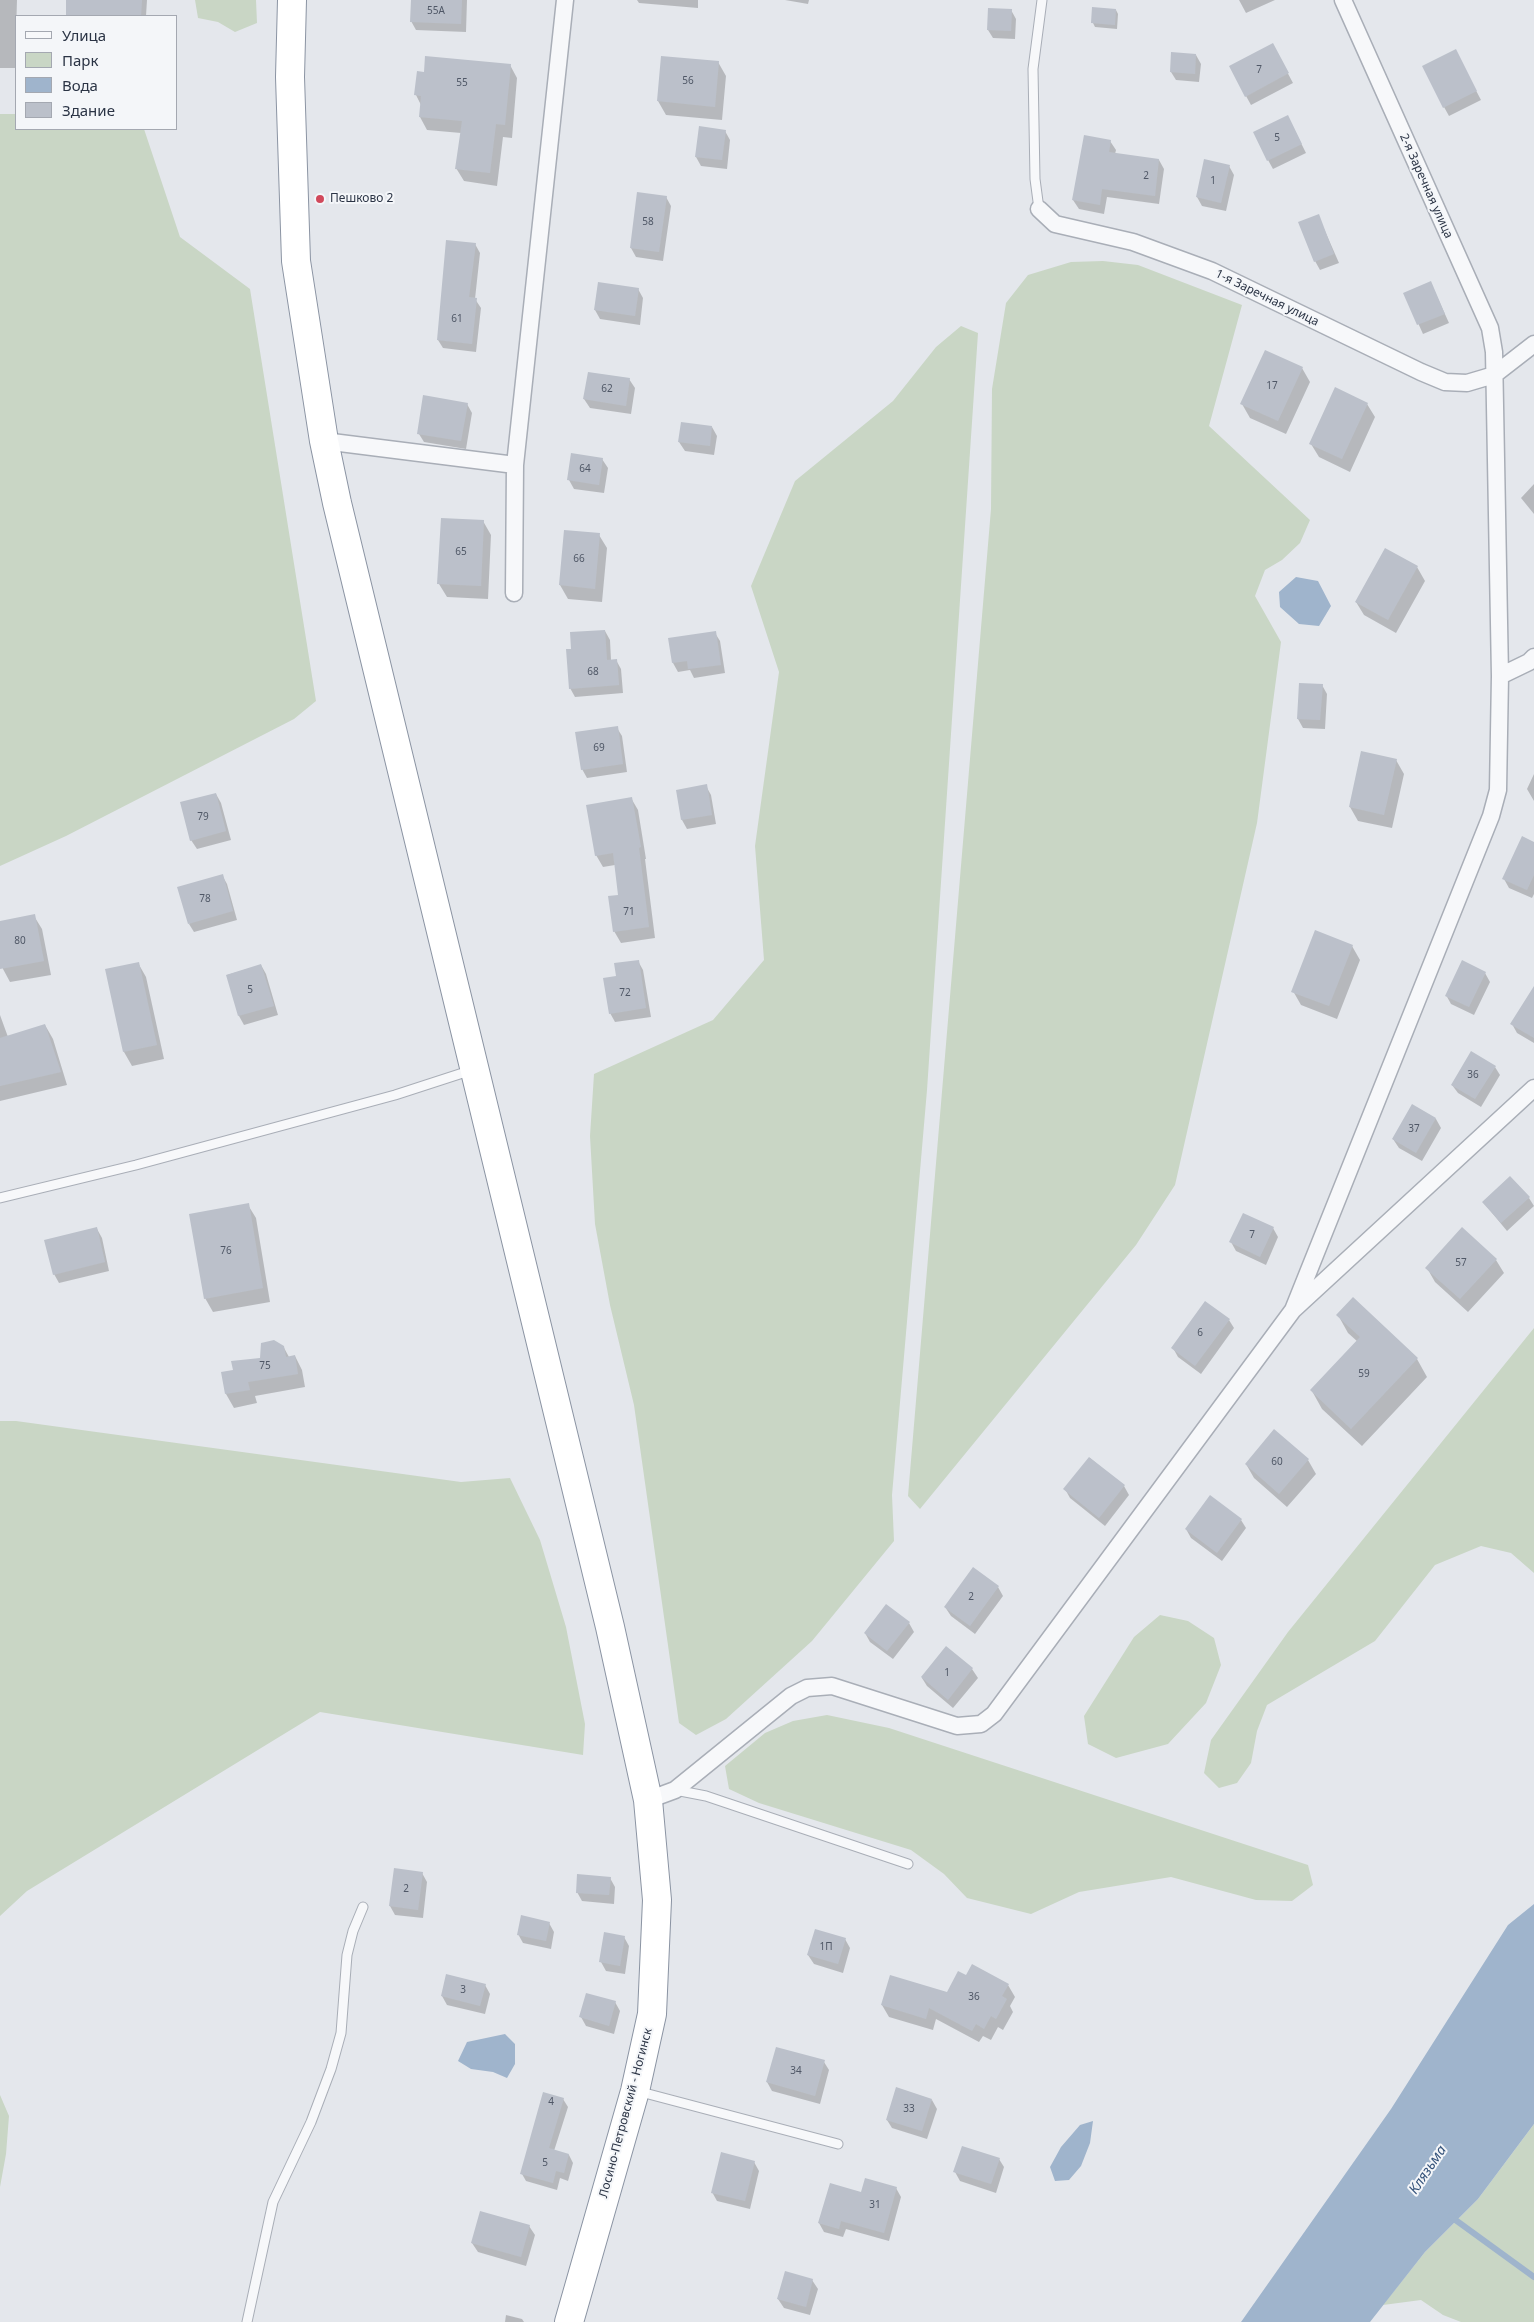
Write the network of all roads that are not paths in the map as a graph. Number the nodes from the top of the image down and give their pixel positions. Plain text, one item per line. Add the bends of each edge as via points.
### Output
1 (292, 0) edge
2 (565, 0) edge
3 (1042, 0) edge
4 (1343, 0) edge
5 (1039, 209) joint
6 (1534, 344) edge
7 (1494, 375) junction
8 (324, 441) junction
9 (515, 465) junction
10 (514, 593) dead end
11 (1534, 656) edge
12 (1500, 676) junction
13 (474, 1069) junction
14 (1534, 1088) edge
15 (0, 1198) edge
16 (1293, 1310) junction
17 (675, 1790) junction
18 (648, 1800) junction
19 (908, 1864) dead end
20 (363, 1907) dead end
21 (635, 2091) junction
22 (838, 2144) dead end
23 (247, 2322) edge
24 (569, 2322) edge

1 - 8 highway, Лосино-Петровский - Ногинск via 290,77 296,262
2 - 9 street
3 - 5 lane via 1033,69 1035,179
4 - 7 street, 2-я Заречная улица via 1490,328
5 - 7 street, 1-я Заречная улица via 1055,224 1133,242 1212,271 1445,382 1467,383
6 - 7 street
7 - 12 street, 2-я Заречная улица
8 - 9 street
8 - 13 highway, Лосино-Петровский - Ногинск
9 - 10 street
11 - 12 street via 1529,662
12 - 16 street, 2-я Заречная улица via 1498,790 1491,816
13 - 15 lane via 395,1095
13 - 18 highway, Лосино-Петровский - Ногинск via 610,1626
14 - 16 street
16 - 17 street via 994,1714 981,1724 958,1726 832,1686 807,1688 791,1696
17 - 18 street
17 - 19 lane via 706,1796
18 - 21 highway, Лосино-Петровский - Ногинск via 657,1900 652,2014
20 - 23 lane via 347,1955 341,2033 331,2069 311,2122 273,2202
21 - 22 lane
21 - 24 highway, Лосино-Петровский - Ногинск

